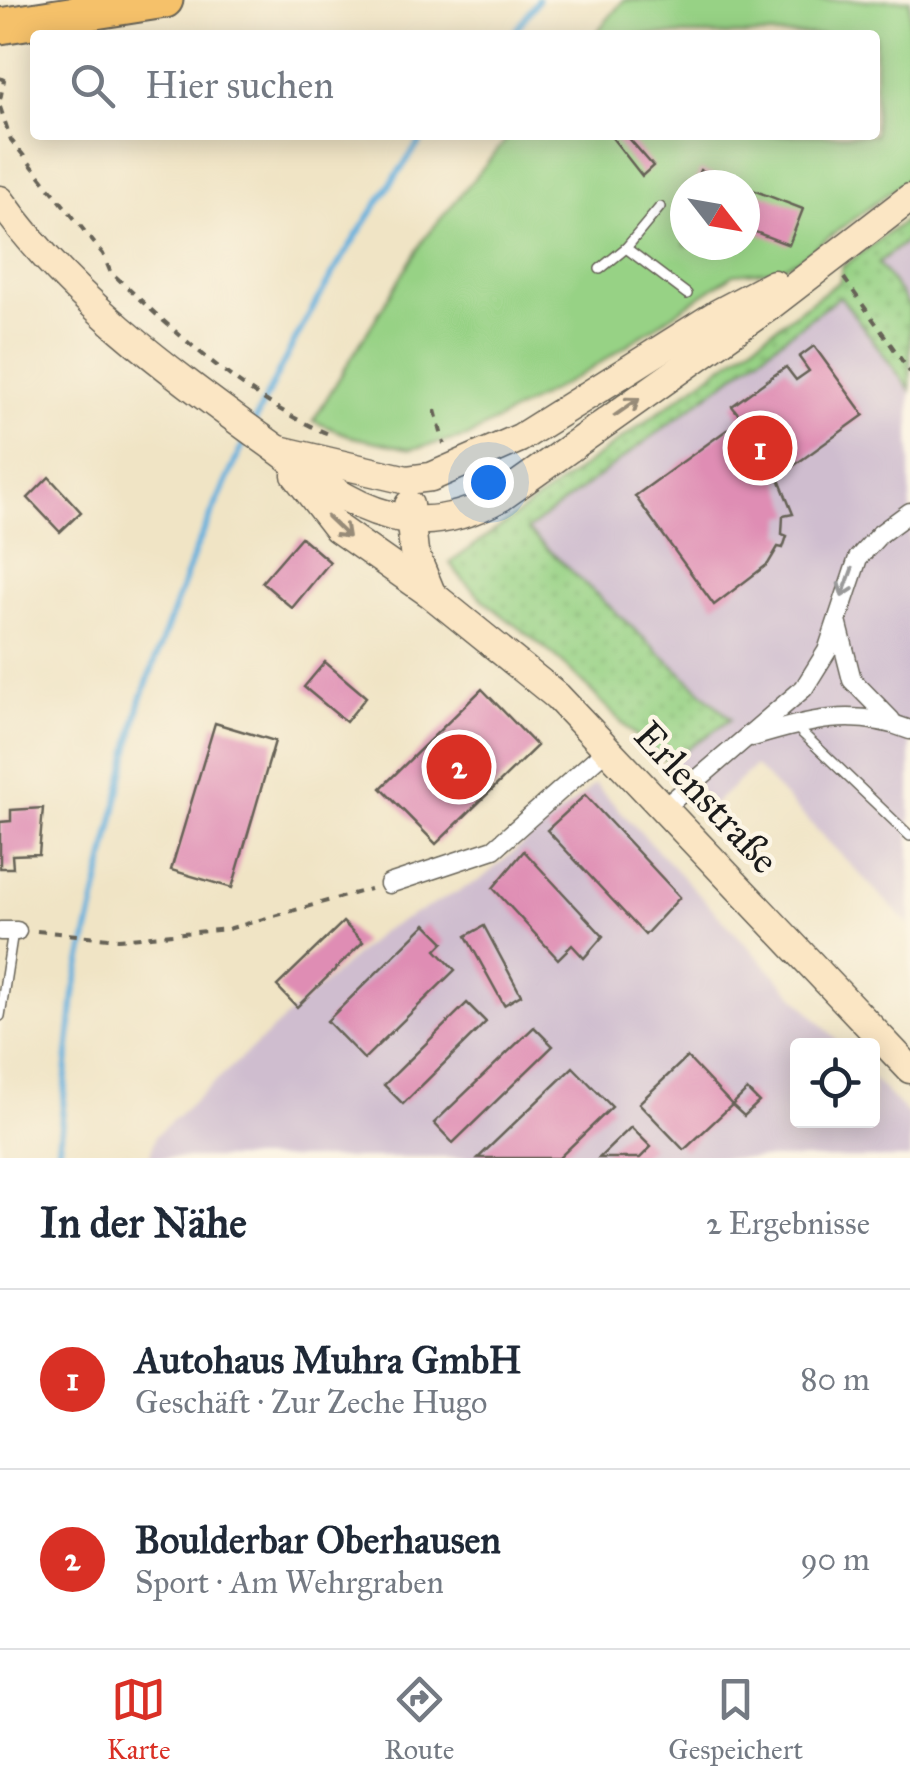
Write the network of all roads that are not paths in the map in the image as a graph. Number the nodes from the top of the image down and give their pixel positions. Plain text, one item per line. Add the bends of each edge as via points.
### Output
1 (165, 0) edge
2 (41, 21) junction
3 (0, 26) edge
4 (0, 54) edge
5 (910, 198) edge
6 (0, 200) edge
7 (660, 207) dead end
8 (850, 242) junction
9 (626, 248) junction
10 (600, 269) dead end
11 (687, 294) dead end
12 (279, 450) junction
13 (407, 480) junction
14 (910, 512) edge
15 (409, 520) junction
16 (432, 594) junction
17 (838, 619) junction
18 (794, 725) junction
19 (906, 728) edge
20 (743, 740) junction
21 (607, 749) junction
22 (664, 808) junction
23 (910, 836) edge
24 (390, 884) road end
25 (10, 931) edge
26 (0, 1016) edge
27 (910, 1069) edge

1 - 2 highway
2 - 3 highway
2 - 4 highway
5 - 8 main road
6 - 12 main road, Erlenstraße via 94,307
7 - 9 lane
8 - 13 main road via 716,314 520,438 464,466
15 -> 8 main road via 449,518 501,497
9 - 10 lane
9 - 11 lane
12 - 13 main road, Erlenstraße
12 - 15 main road, Erlenstraße via 329,490
12 -> 16 main road, Erlenstraße via 337,528
13 - 15 main road
14 -> 17 street via 858,558
15 - 16 main road via 421,576
16 - 21 main road, Erlenstraße via 538,679
17 - 19 street via 846,666 859,692
17 - 20 street via 804,688
18 - 19 street via 844,716
18 - 20 street
18 - 23 lane
20 - 22 street
21 - 22 main road, Erlenstraße
21 - 24 street via 494,849
22 - 27 main road, Erlenstraße
25 - 26 lane

